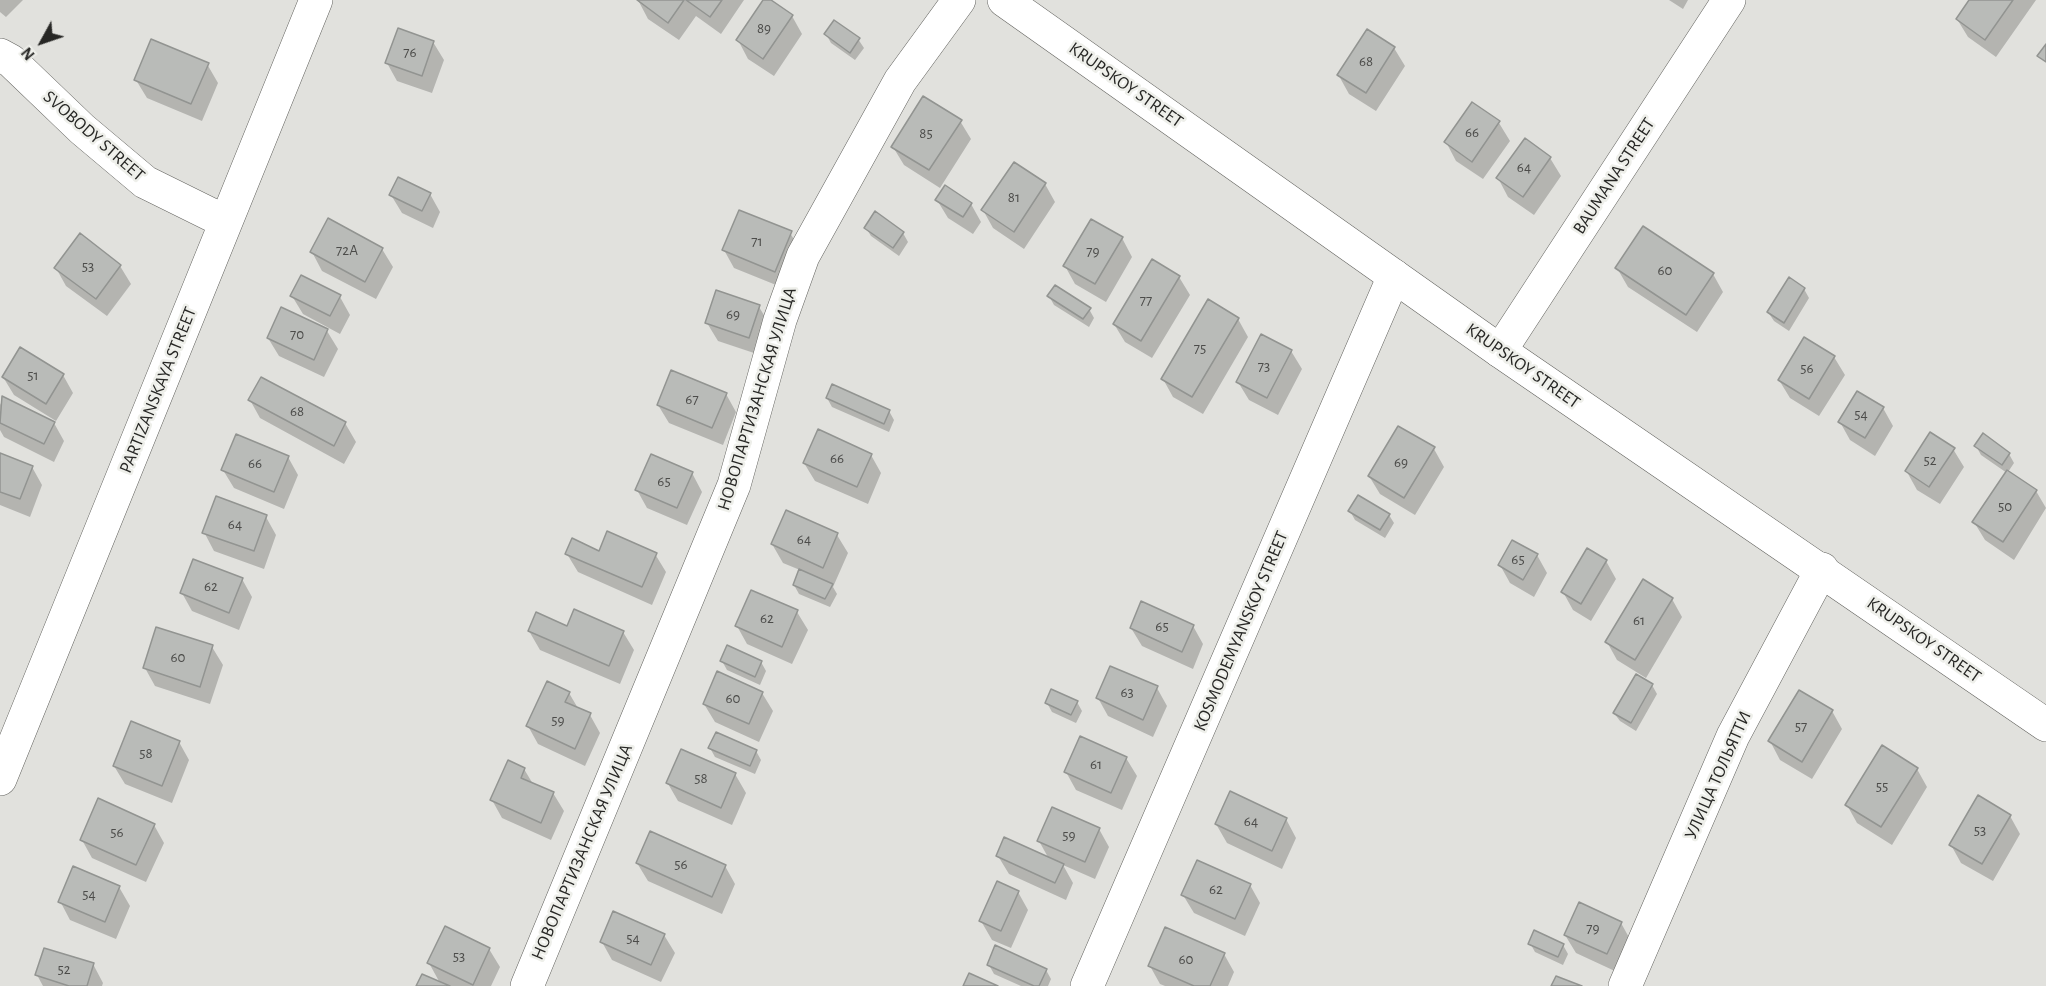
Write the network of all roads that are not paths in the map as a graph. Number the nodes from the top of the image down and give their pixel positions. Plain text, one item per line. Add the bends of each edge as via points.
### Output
1 (316, 0) edge
2 (959, 0) edge
3 (1004, 0) edge
4 (1729, 0) edge
5 (0, 55) edge
6 (226, 222) junction
7 (1394, 276) junction
8 (1500, 351) junction
9 (1822, 569) junction
10 (2046, 725) edge
11 (0, 779) edge
12 (527, 986) edge
13 (1087, 986) edge
14 (1625, 986) edge

1 - 6 street, PARTIZANSKAYA STREET
2 - 12 street, НОВОПАРТИЗАНСКАЯ УЛИЦА via 900,81 803,256 780,320 734,485
3 - 7 street, KRUPSKOY STREET
4 - 8 street, BAUMANA STREET
5 - 6 street, SVOBODY STREET via 145,182
6 - 11 street, PARTIZANSKAYA STREET
7 - 8 street, KRUPSKOY STREET
7 - 13 street, KOSMODEMYANSKOY STREET
8 - 9 street, KRUPSKOY STREET
9 - 10 street, KRUPSKOY STREET
9 - 14 street, УЛИЦА ТОЛЬЯТТИ via 1733,736

